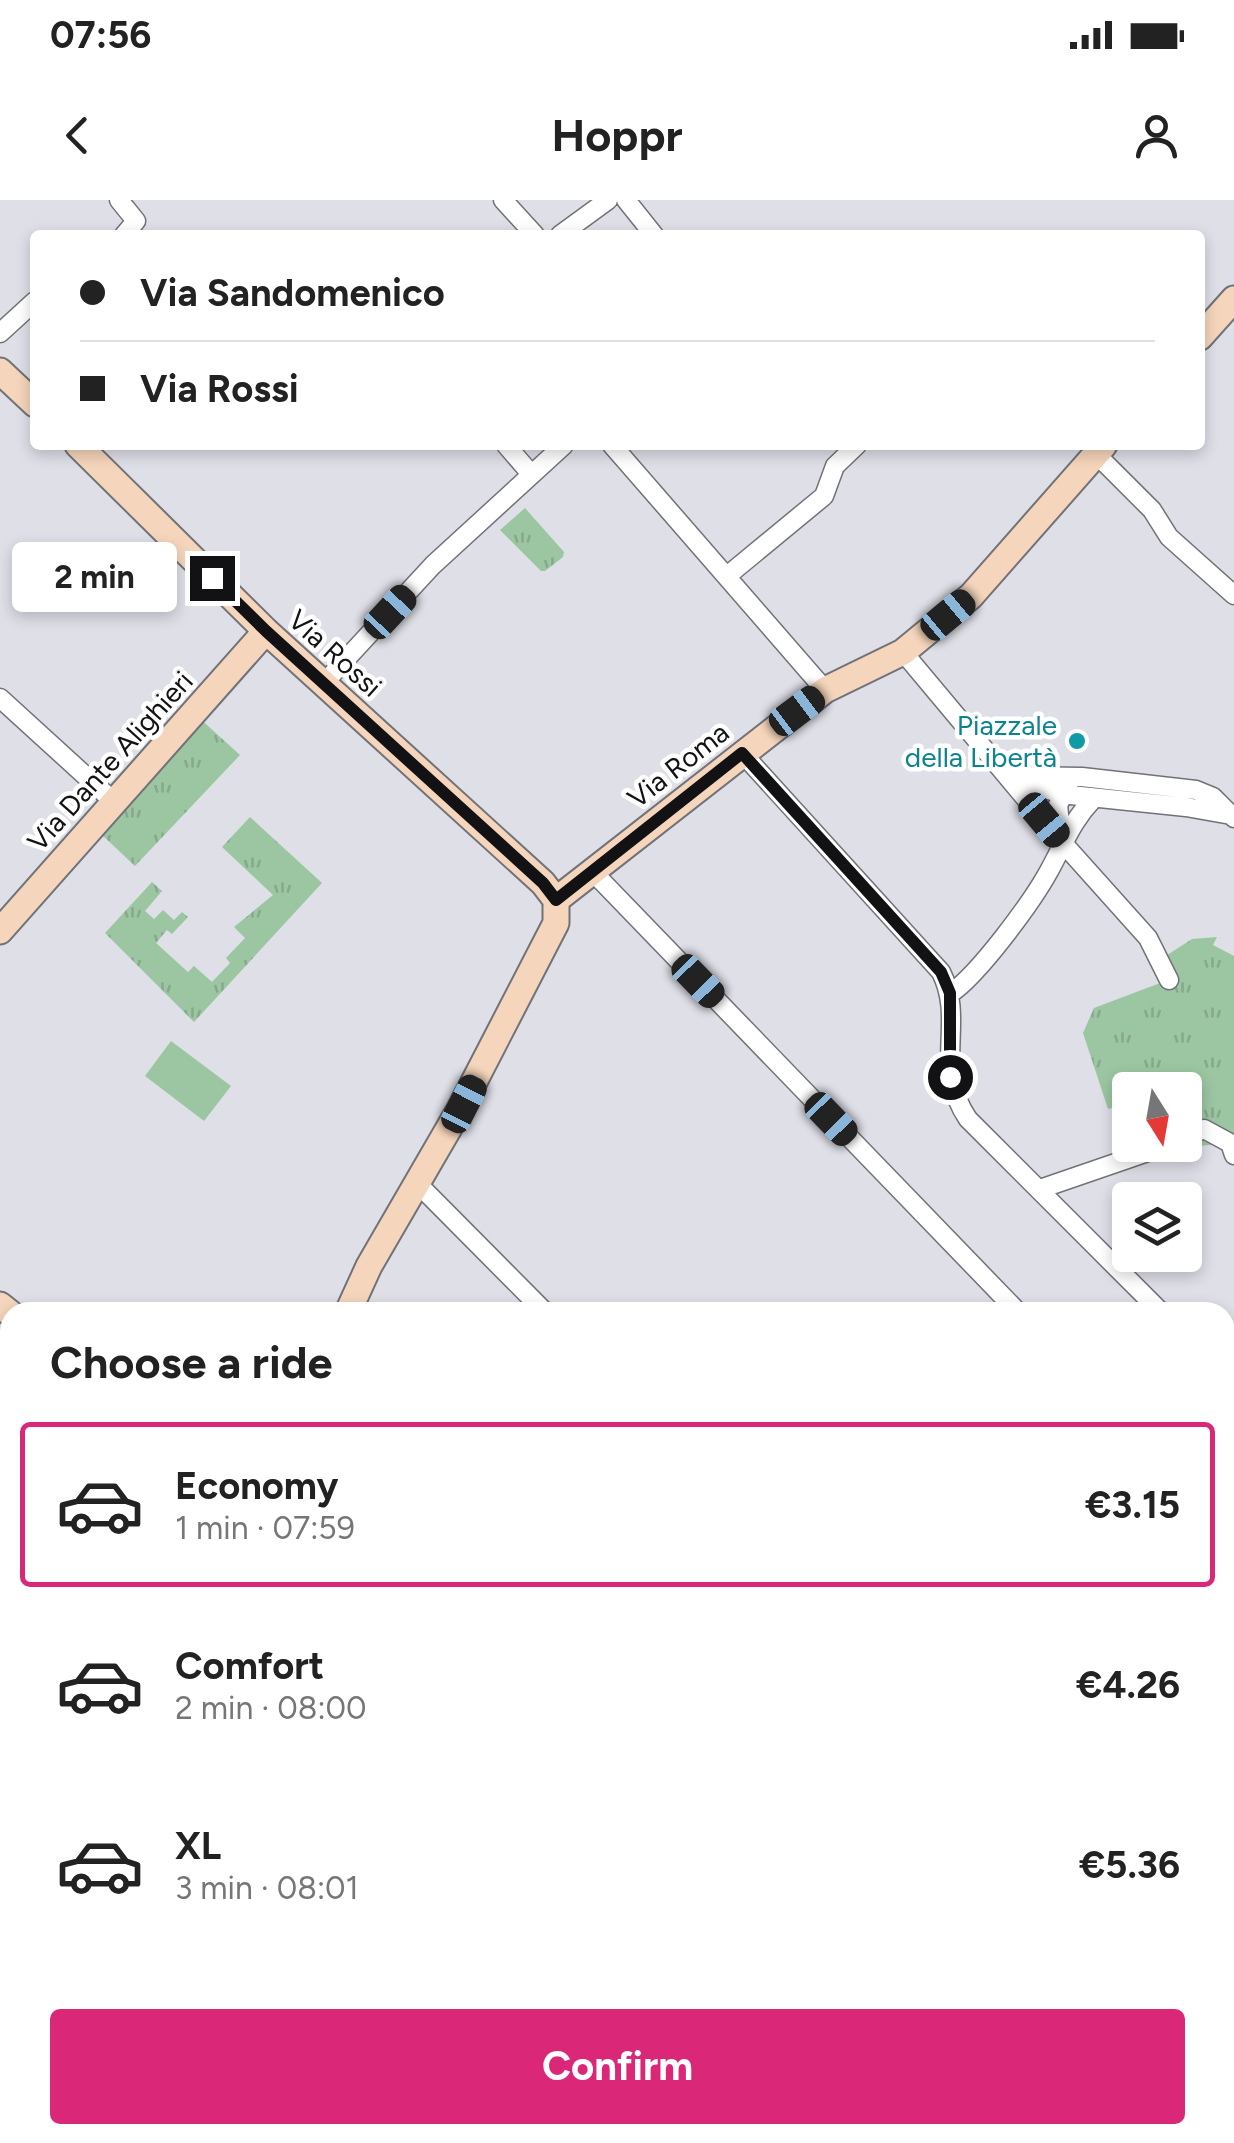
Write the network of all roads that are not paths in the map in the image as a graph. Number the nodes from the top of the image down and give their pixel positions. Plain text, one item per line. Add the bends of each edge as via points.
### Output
1 (119, 200) edge
2 (503, 200) edge
3 (608, 200) edge
4 (626, 200) edge
5 (128, 230) edge
6 (530, 230) edge
7 (567, 230) edge
8 (650, 230) edge
9 (1234, 299) edge
10 (30, 306) edge
11 (1205, 331) edge
12 (0, 333) edge
13 (1, 374) edge
14 (30, 400) edge
15 (83, 450) edge
16 (519, 450) edge
17 (558, 450) edge
18 (616, 450) edge
19 (846, 450) edge
20 (1100, 450) edge
21 (532, 474) junction
22 (727, 576) junction
23 (1234, 595) edge
24 (266, 631) junction
25 (903, 652) junction
26 (324, 683) junction
27 (825, 690) junction
28 (0, 698) edge
29 (742, 753) junction
30 (1007, 776) junction
31 (1082, 777) junction
32 (1061, 794) junction
33 (1094, 798) junction
34 (113, 801) junction
35 (1233, 816) edge
36 (1062, 842) junction
37 (591, 870) junction
38 (556, 900) junction
39 (1, 928) edge
40 (1168, 980) dead end
41 (950, 993) junction
42 (1202, 1129) edge
43 (1232, 1149) edge
44 (1119, 1162) edge
45 (416, 1182) junction
46 (1040, 1189) junction
47 (353, 1302) edge
48 (535, 1302) edge
49 (1008, 1302) edge
50 (1151, 1302) edge

1 - 5 street via 136,221
2 - 6 street
3 - 7 street
4 - 8 street
9 - 11 street
10 - 12 street
13 - 14 street
15 - 24 street, Via Rossi
16 - 21 street
17 - 21 street
18 - 22 street
19 - 22 street via 824,496
20 - 23 street via 1169,536
20 - 25 street, Via Roma via 986,582
21 - 26 street via 433,565
22 - 27 street
24 - 26 street, Via Rossi
24 - 34 street, Via Dante Alighieri
25 - 27 street, Via Roma
25 - 30 street
26 - 38 street, Via Rossi
27 - 29 street, Via Roma
28 - 34 street
29 - 37 street, Via Roma
29 - 41 street via 934,963
30 - 31 street
30 - 32 street
30 - 36 street
31 - 32 street
31 - 35 street via 1203,792
32 - 33 street
32 - 36 street
33 - 35 street
33 - 36 street
34 - 39 street, Via Dante Alighieri
36 - 40 street via 1148,938
36 - 41 street via 1044,879 972,976
37 - 38 street, Via Roma
37 - 49 street
38 - 45 street via 556,922
41 - 46 street via 956,1101
42 - 43 street
44 - 46 street
45 - 47 street
45 - 48 street
46 - 50 street

